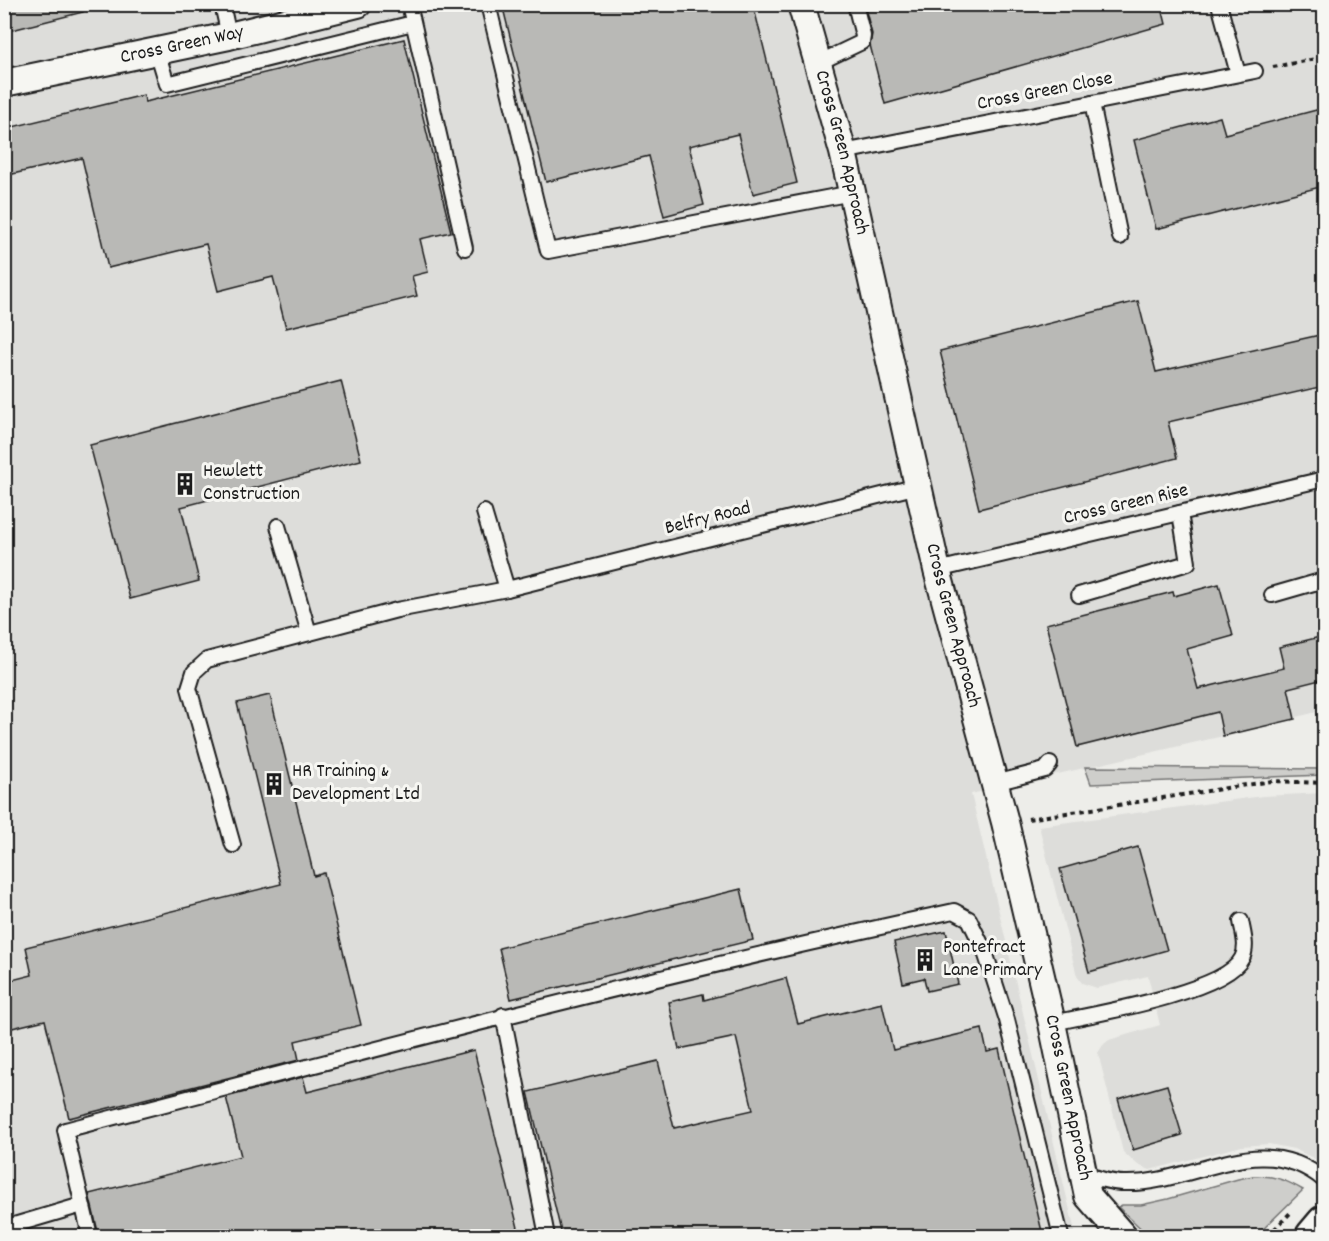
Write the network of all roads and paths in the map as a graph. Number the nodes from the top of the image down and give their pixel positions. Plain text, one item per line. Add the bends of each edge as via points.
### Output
1 (222, 4) edge
2 (358, 4) edge
3 (409, 4) edge
4 (488, 4) edge
5 (801, 4) edge
6 (855, 4) edge
7 (1219, 4) edge
8 (413, 23) junction
9 (230, 36) junction
10 (157, 51) junction
11 (1324, 52) edge
12 (818, 63) junction
13 (1255, 71) joint
14 (1238, 74) junction
15 (4, 83) edge
16 (1092, 103) junction
17 (843, 152) junction
18 (852, 193) junction
19 (1120, 237) dead end
20 (465, 248) dead end
21 (1324, 479) edge
22 (918, 486) junction
23 (484, 512) dead end
24 (1180, 513) junction
25 (278, 526) dead end
26 (937, 570) junction
27 (1324, 580) edge
28 (507, 589) junction
29 (1079, 595) dead end
30 (1272, 595) dead end
31 (309, 633) junction
32 (1050, 764) dead end
33 (995, 783) junction
34 (1324, 783) edge
35 (1005, 822) junction
36 (233, 845) dead end
37 (1241, 921) dead end
38 (502, 1015) junction
39 (1052, 1023) junction
40 (1083, 1173) junction
41 (1324, 1180) edge
42 (82, 1204) junction
43 (1324, 1223) edge
44 (4, 1228) edge
45 (90, 1236) edge
46 (547, 1236) edge
47 (1061, 1236) edge
48 (1123, 1236) edge
49 (1313, 1236) edge

1 - 9 lane
2 - 9 street, Cross Green Way
3 - 8 lane
4 - 18 lane via 548,251
5 - 12 street, Cross Green Approach
6 - 12 lane via 862,42
7 - 14 lane
8 - 10 lane via 167,84
8 - 20 lane
9 - 10 street, Cross Green Way
10 - 15 street, Cross Green Way
11 - 13 path via 1321,58
12 - 17 street, Cross Green Approach
13 - 14 lane, Cross Green Close
14 - 16 lane, Cross Green Close
16 - 17 lane, Cross Green Close
16 - 19 lane
17 - 18 street, Cross Green Approach
18 - 22 street, Cross Green Approach
21 - 24 lane, Cross Green Rise
22 - 26 street, Cross Green Approach
22 - 28 lane, Belfry Road
23 - 28 lane
24 - 26 lane, Cross Green Rise
24 - 29 lane via 1188,563
25 - 31 lane
26 - 33 street, Cross Green Approach
27 - 30 lane
28 - 31 lane, Belfry Road via 397,610
31 - 36 lane, Belfry Road via 207,660 194,672 189,688
32 - 33 lane via 1046,770
33 - 35 street, Cross Green Approach
34 - 35 path via 1272,781
35 - 39 street, Cross Green Approach
37 - 39 lane via 1243,957 1236,967 1205,984
38 - 42 lane via 64,1130
38 - 46 lane
38 - 47 lane via 954,911 969,919 985,952 1007,1020
39 - 40 street, Cross Green Approach
40 - 41 lane via 1122,1184 1146,1182 1216,1164 1269,1156 1303,1166
40 - 48 street, Cross Green Approach via 1088,1196
42 - 44 lane
42 - 45 lane
43 - 49 highway

